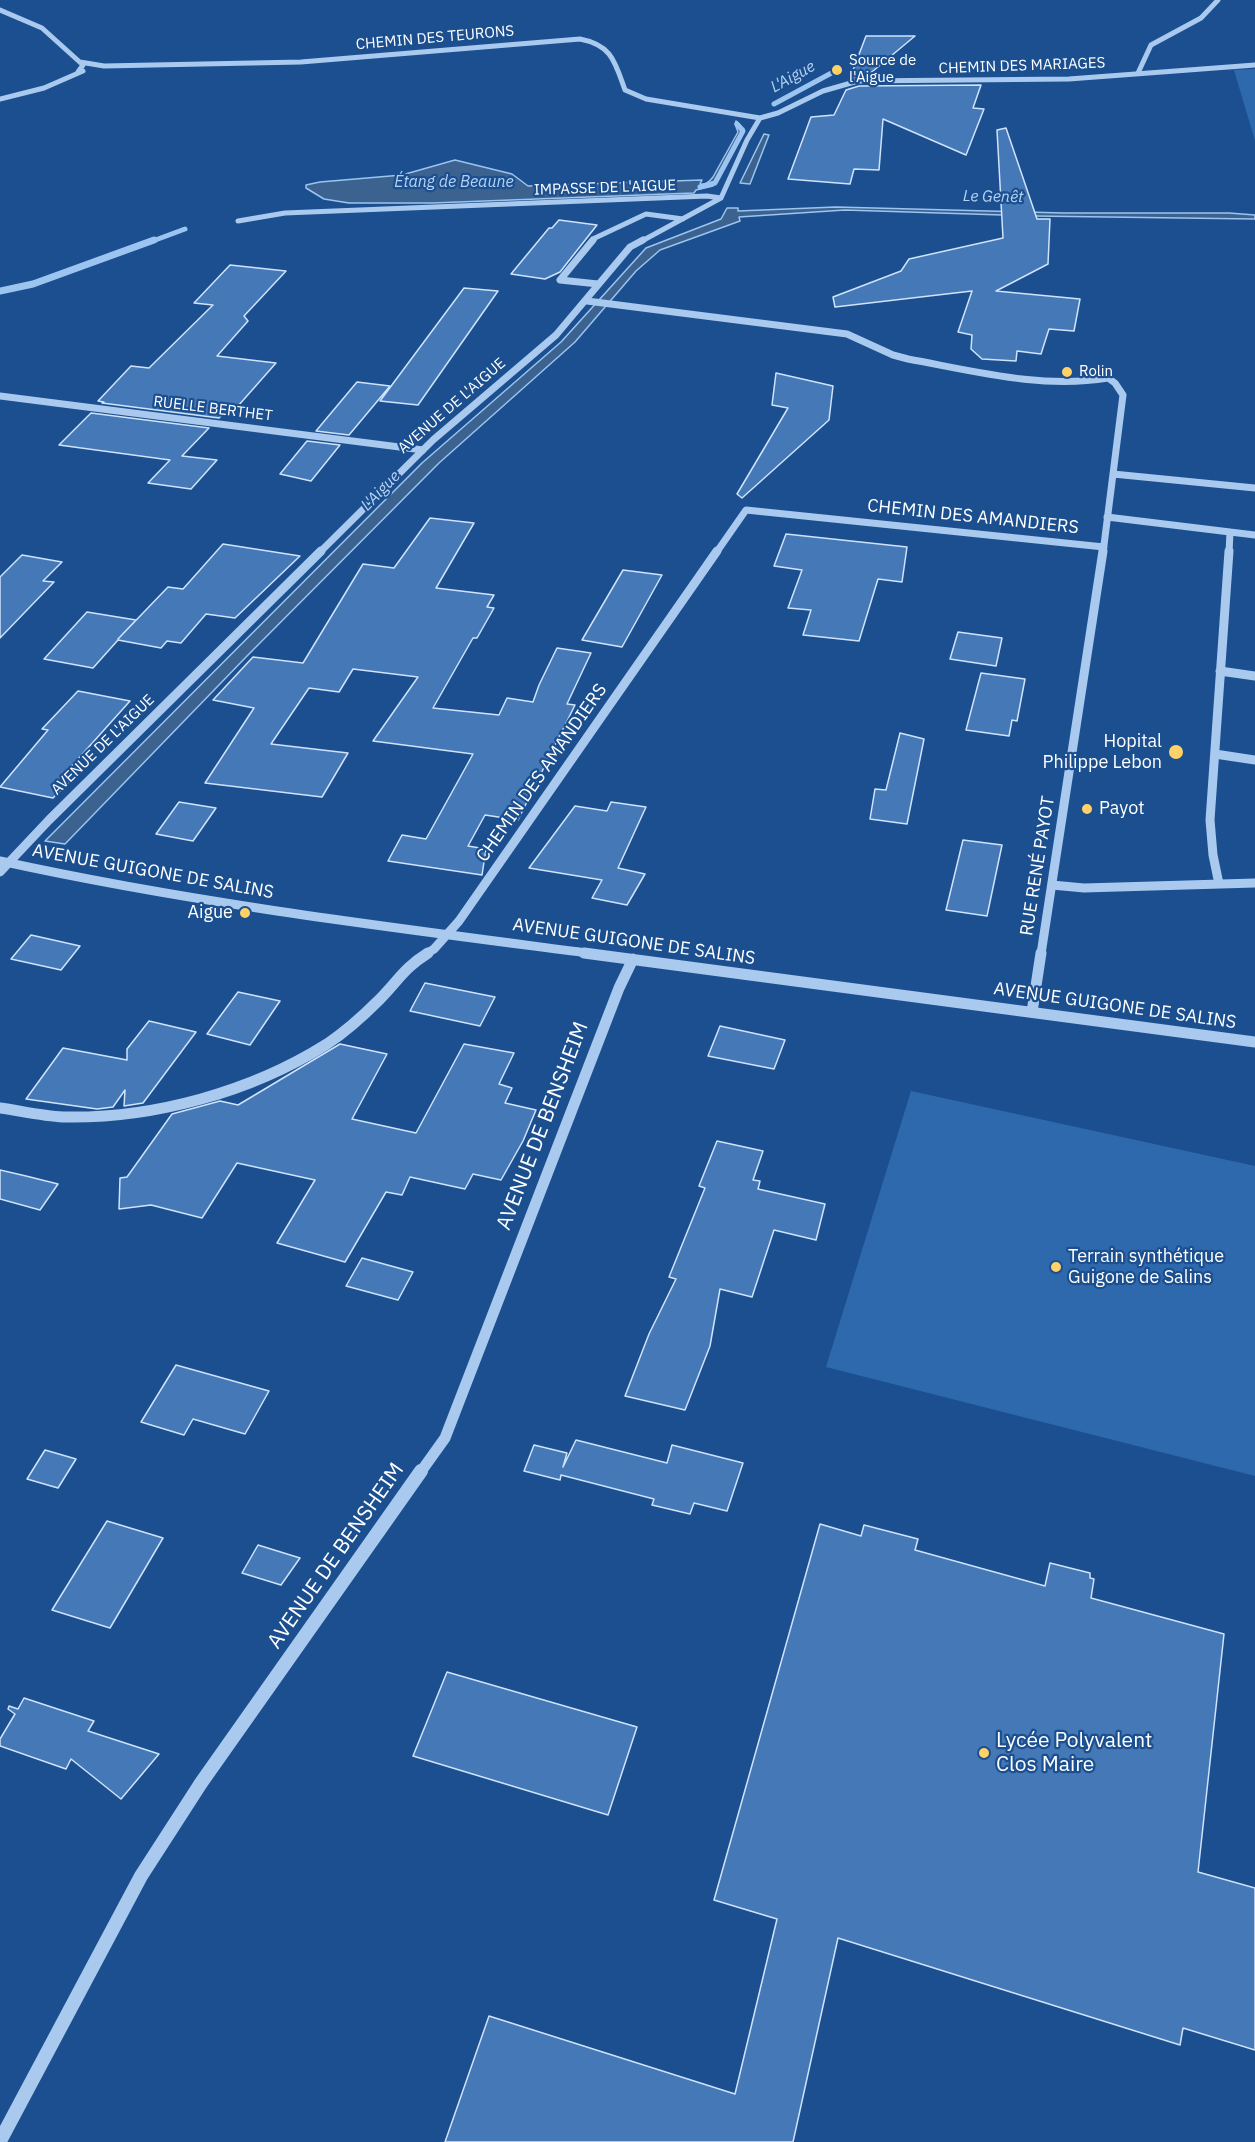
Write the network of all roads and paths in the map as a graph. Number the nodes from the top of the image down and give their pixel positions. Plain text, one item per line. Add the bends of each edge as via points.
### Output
1 (1218, 0) edge
2 (0, 10) edge
3 (81, 62) junction
4 (1255, 65) edge
5 (104, 66) junction
6 (78, 72) junction
7 (1138, 73) junction
8 (0, 99) edge
9 (760, 118) junction
10 (721, 198) junction
11 (683, 219) junction
12 (238, 220) dead end
13 (598, 284) junction
14 (586, 302) junction
15 (0, 396) edge
16 (423, 450) junction
17 (1113, 474) junction
18 (1255, 488) edge
19 (1107, 517) junction
20 (1230, 532) junction
21 (1255, 535) edge
22 (1104, 546) junction
23 (1220, 671) junction
24 (1255, 676) edge
25 (1215, 754) junction
26 (1255, 760) edge
27 (5, 862) edge
28 (0, 872) edge
29 (1255, 883) edge
30 (1219, 884) junction
31 (1052, 885) junction
32 (448, 934) junction
33 (633, 959) junction
34 (1032, 1012) junction
35 (1255, 1042) edge
36 (0, 1108) edge
37 (0, 2140) edge

1 - 7 street via 1201,18 1151,45
2 - 3 street via 42,28
3 - 5 street, CHEMIN DES TEURONS
3 - 6 street
4 - 7 street, CHEMIN DES MARIAGES
5 - 6 street
5 - 9 street, CHEMIN DES TEURONS via 301,62 580,39 593,41 613,56 625,90 646,99
6 - 8 street via 44,88
7 - 9 street, CHEMIN DES MARIAGES via 1070,79 858,81 823,91
9 - 10 street
10 - 11 street, AVENUE DE L'AIGUE
10 - 12 street, IMPASSE DE L'AIGUE via 285,213
11 - 13 street, AVENUE DE L'AIGUE via 630,247
11 - 13 street via 646,214 595,238 560,279
13 - 14 street, AVENUE DE L'AIGUE
14 - 16 street, AVENUE DE L'AIGUE via 556,334
14 - 17 street, RUE RENÉ PAYOT via 847,334 908,359 1040,382 1108,378 1123,395
15 - 16 street, RUELLE BERTHET
16 - 27 street, AVENUE DE L'AIGUE
17 - 18 street
17 - 19 street, RUE RENÉ PAYOT
19 - 20 street
19 - 22 street, RUE RENÉ PAYOT
20 - 21 street
20 - 23 street
22 - 31 street, RUE RENÉ PAYOT
22 - 32 street, CHEMIN DES AMANDIERS via 746,510
23 - 24 street
23 - 25 street
25 - 26 street
25 - 30 street via 1210,820
27 - 28 street, AVENUE DE L'AIGUE
27 - 32 street, AVENUE GUIGONE DE SALINS via 314,917
29 - 30 street
30 - 31 street via 1084,888
31 - 34 street, RUE RENÉ PAYOT
32 - 33 street, AVENUE GUIGONE DE SALINS
32 - 36 street, CHEMIN DES AMANDIERS via 408,966 379,1000 328,1043 276,1071 225,1091 155,1110 99,1117
33 - 34 street, AVENUE GUIGONE DE SALINS
33 - 37 street, AVENUE DE BENSHEIM via 445,1438 201,1783 141,1876
34 - 35 street, AVENUE GUIGONE DE SALINS

